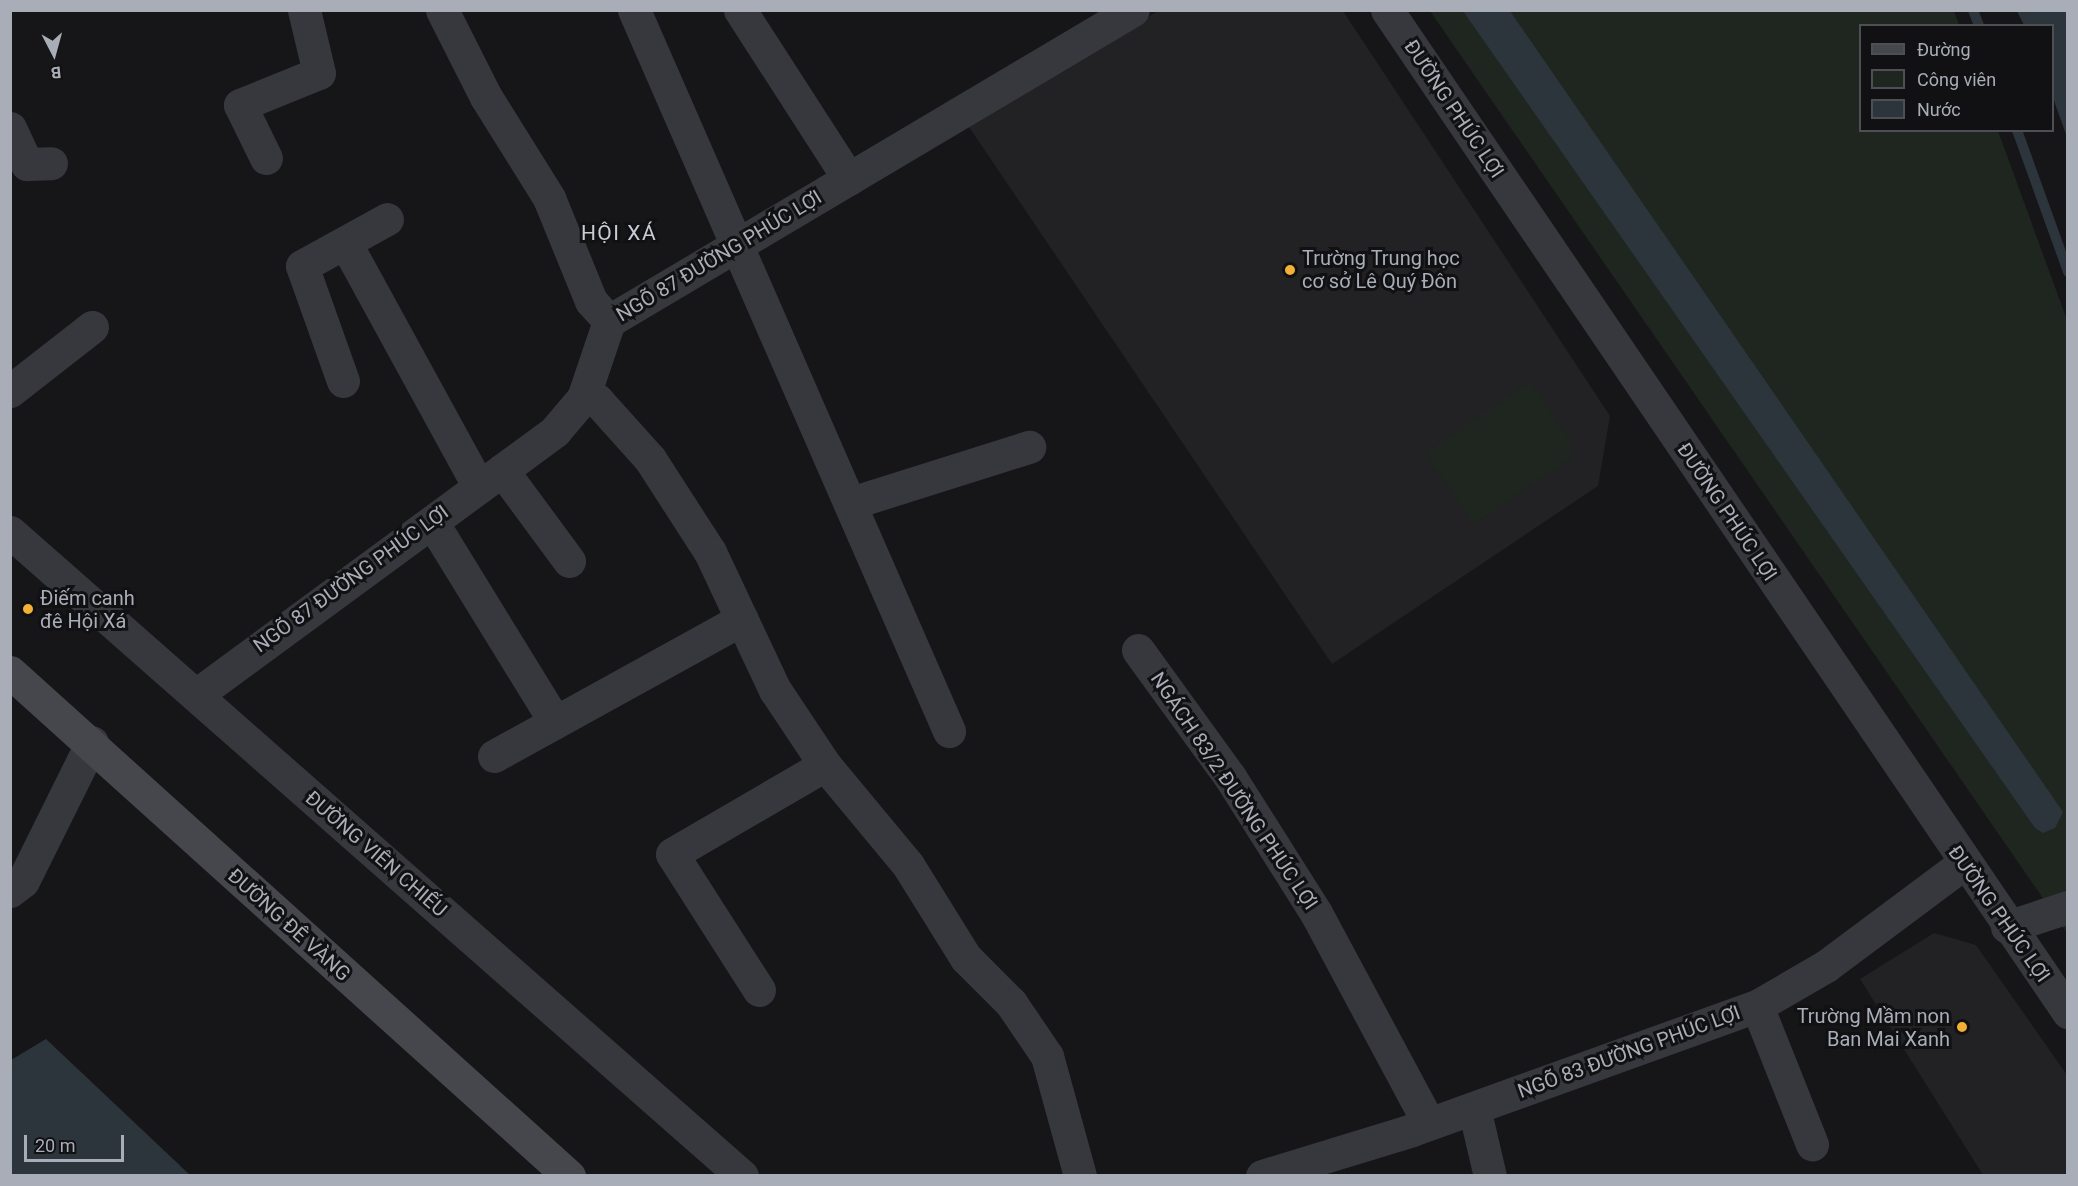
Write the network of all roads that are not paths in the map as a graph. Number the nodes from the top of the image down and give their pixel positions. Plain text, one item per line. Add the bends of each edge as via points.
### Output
1 (304, 10) edge
2 (442, 10) edge
3 (634, 10) edge
4 (740, 10) edge
5 (1133, 10) edge
6 (1388, 10) edge
7 (10, 128) edge
8 (266, 158) dead end
9 (51, 163) dead end
10 (849, 179) junction
11 (387, 219) dead end
12 (346, 244) junction
13 (740, 244) junction
14 (609, 321) junction
15 (92, 327) dead end
16 (343, 381) dead end
17 (10, 391) edge
18 (583, 398) junction
19 (1029, 447) dead end
20 (491, 478) junction
21 (851, 502) junction
22 (432, 522) junction
23 (10, 532) edge
24 (569, 561) dead end
25 (742, 619) junction
26 (1138, 650) dead end
27 (10, 672) edge
28 (196, 695) junction
29 (555, 722) junction
30 (949, 731) dead end
31 (92, 742) junction
32 (494, 756) dead end
33 (825, 765) junction
34 (1963, 864) junction
35 (10, 891) edge
36 (2067, 907) edge
37 (2007, 927) junction
38 (759, 990) dead end
39 (1757, 1006) junction
40 (2067, 1012) edge
41 (1474, 1108) junction
42 (1429, 1124) junction
43 (1812, 1144) dead end
44 (569, 1176) edge
45 (742, 1176) edge
46 (1080, 1176) edge
47 (1262, 1176) edge
48 (1490, 1176) edge

1 - 8 street via 319,73 240,105
2 - 14 street via 486,97 549,198 591,301
3 - 13 street
4 - 10 street
5 - 10 street, NGÕ 87 ĐƯỜNG PHÚC LỢI
6 - 34 street, ĐƯỜNG PHÚC LỢI
7 - 9 street via 27,164
10 - 13 street, NGÕ 87 ĐƯỜNG PHÚC LỢI
11 - 12 street
12 - 16 street via 302,266
12 - 20 street
13 - 14 street, NGÕ 87 ĐƯỜNG PHÚC LỢI
13 - 21 street
14 - 18 street, NGÕ 87 ĐƯỜNG PHÚC LỢI
15 - 17 street
18 - 20 street, NGÕ 87 ĐƯỜNG PHÚC LỢI via 555,431
18 - 25 street via 597,400 650,459 710,552
19 - 21 street
20 - 22 street, NGÕ 87 ĐƯỜNG PHÚC LỢI
20 - 24 street
21 - 30 street
22 - 28 street, NGÕ 87 ĐƯỜNG PHÚC LỢI
22 - 29 street
23 - 28 street, ĐƯỜNG VIÊN CHIẾU
25 - 29 street
25 - 33 street via 775,690
26 - 42 street, NGÁCH 83/2 ĐƯỜNG PHÚC LỢI via 1230,777 1316,913
27 - 31 main road, ĐƯỜNG ĐÊ VÀNG
28 - 45 street, ĐƯỜNG VIÊN CHIẾU
29 - 32 street
31 - 35 street via 22,881
31 - 44 main road, ĐƯỜNG ĐÊ VÀNG
33 - 38 street via 672,854
33 - 46 street via 908,865 966,958 1011,1003 1047,1056
34 - 37 street, ĐƯỜNG PHÚC LỢI
34 - 39 street, NGÕ 83 ĐƯỜNG PHÚC LỢI via 1826,966
36 - 37 street
37 - 40 street, ĐƯỜNG PHÚC LỢI
39 - 41 street, NGÕ 83 ĐƯỜNG PHÚC LỢI
39 - 43 street
41 - 42 street, NGÕ 83 ĐƯỜNG PHÚC LỢI
41 - 48 street
42 - 47 street, NGÕ 83 ĐƯỜNG PHÚC LỢI

